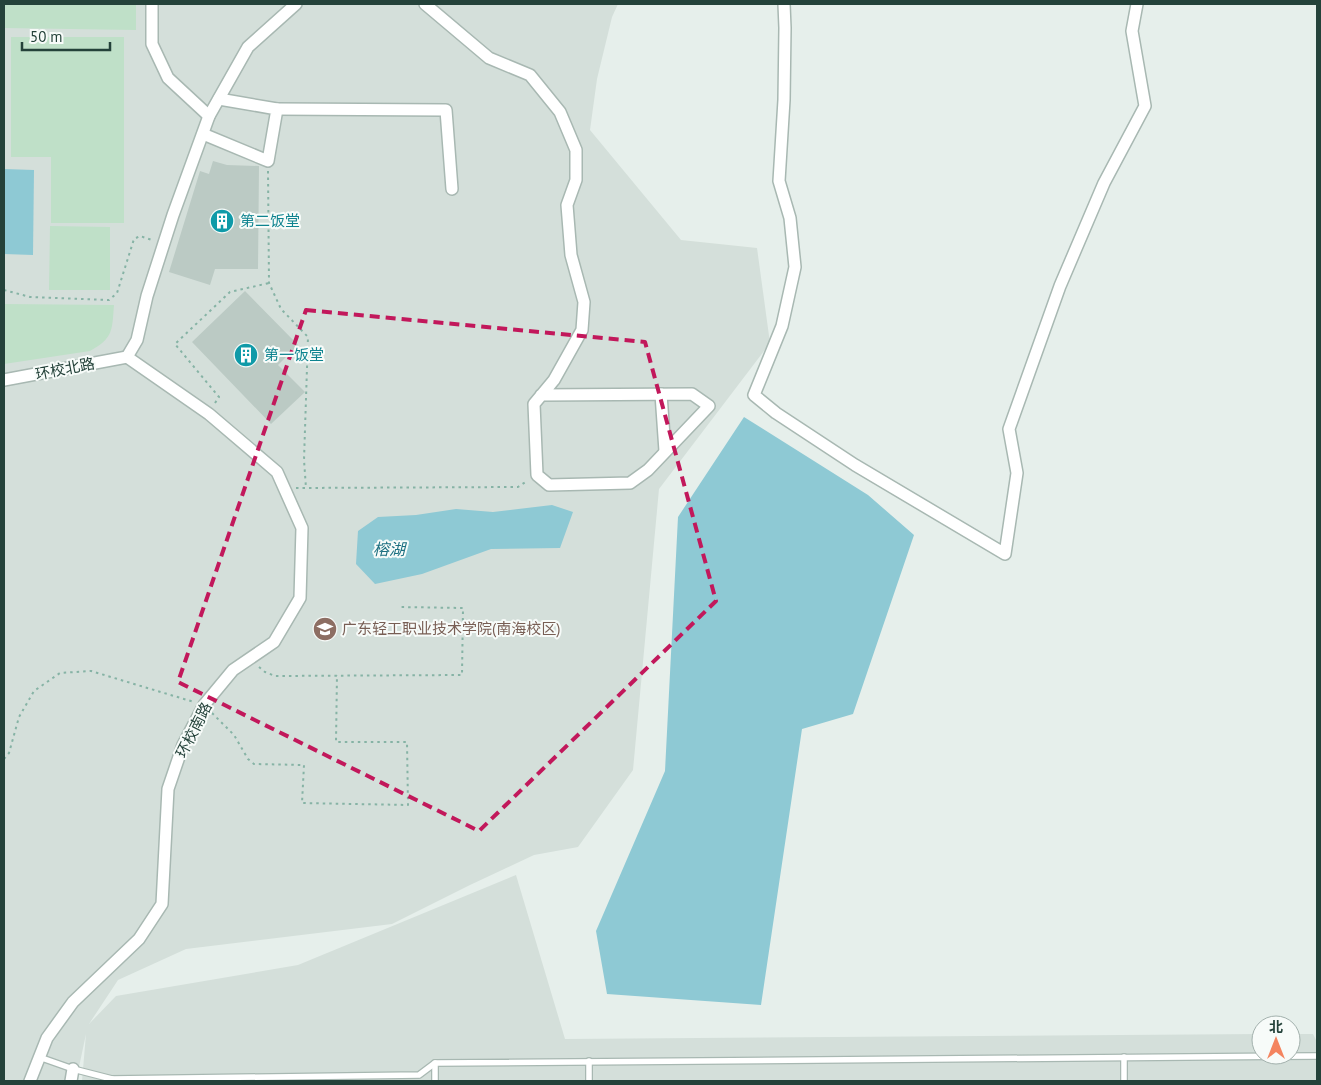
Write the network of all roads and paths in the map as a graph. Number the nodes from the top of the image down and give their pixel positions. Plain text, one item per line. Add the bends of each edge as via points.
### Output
1 (152, 4) edge
2 (296, 4) edge
3 (425, 4) edge
4 (784, 4) edge
5 (1137, 4) edge
6 (218, 99) junction
7 (277, 109) junction
8 (209, 116) junction
9 (203, 134) junction
10 (268, 162) junction
11 (452, 189) dead end
12 (164, 244) junction
13 (269, 283) junction
14 (4, 290) edge
15 (127, 357) junction
16 (4, 380) edge
17 (661, 394) junction
18 (542, 395) junction
19 (209, 414) junction
20 (666, 452) junction
21 (537, 475) junction
22 (284, 488) junction
23 (306, 488) junction
24 (400, 607) dead end
25 (250, 658) junction
26 (337, 675) junction
27 (204, 705) junction
28 (4, 759) edge
29 (1317, 1056) edge
30 (39, 1057) junction
31 (1124, 1057) junction
32 (589, 1061) junction
33 (435, 1064) junction
34 (73, 1069) junction
35 (419, 1078) edge
36 (259, 1079) edge
37 (112, 1080) edge
38 (30, 1081) edge
39 (71, 1081) edge
40 (435, 1081) edge
41 (589, 1081) edge
42 (1124, 1081) edge

1 - 8 street via 152,44 168,78
2 - 6 street via 248,47
3 - 18 street via 489,58 530,75 560,112 576,150 576,180 566,205 571,255 584,302 582,330
4 - 5 street via 784,100 779,181 790,218 795,267 782,326 754,395 855,465 1005,554 1017,473 1009,429 1064,277 1104,183 1144,106 1132,32
6 - 7 street
6 - 8 street
7 - 10 street
7 - 11 street via 446,110
8 - 9 street
9 - 10 street
9 - 12 street
10 - 13 path
12 - 14 path via 140,236 134,238 117,293 109,300 30,297
12 - 15 street via 137,340
13 - 19 path via 230,292 175,344 219,397
13 - 23 path via 281,309 308,337
15 - 16 street, 环校北路
15 - 19 street, 环校南路
17 - 18 street
17 - 20 street
17 - 20 street via 692,394 709,406
18 - 21 street via 534,404
19 - 22 street, 环校南路 via 277,472
20 - 21 street via 630,483 549,485
21 - 23 path via 518,487
22 - 23 path
22 - 25 street, 环校南路 via 302,528 300,598 274,642
24 - 26 path via 462,608 462,675
25 - 26 path via 265,672 275,676
25 - 27 street, 环校南路 via 233,670
26 - 27 path via 336,742 407,742 408,805 302,803 304,765 254,764 234,735
27 - 28 path via 91,671 60,673 34,691 19,717 9,753
27 - 30 street, 环校南路 via 183,745 168,789 162,904 139,939 73,1002 46,1038
29 - 31 lane
30 - 34 lane
30 - 38 street, 环校南路
31 - 32 lane
31 - 42 lane
32 - 33 lane
32 - 41 lane
33 - 35 lane
33 - 40 lane
34 - 37 lane
34 - 39 street
35 - 36 lane
36 - 37 lane

